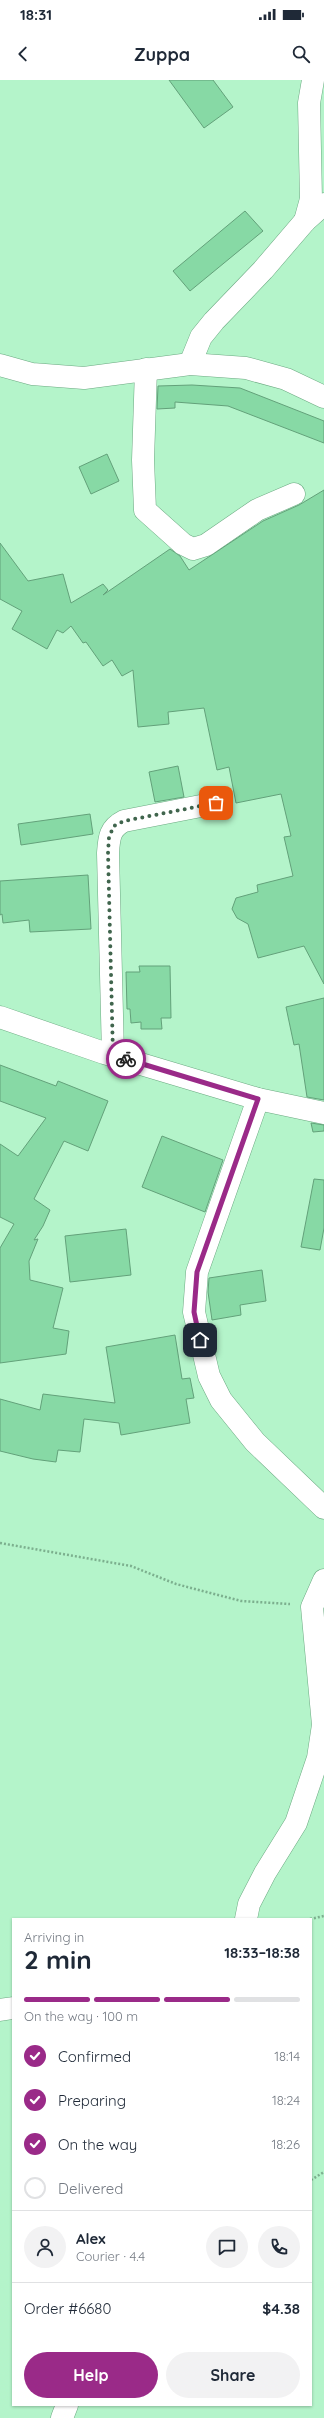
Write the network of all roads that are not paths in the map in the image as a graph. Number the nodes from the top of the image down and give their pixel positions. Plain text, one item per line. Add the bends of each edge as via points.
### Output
1 (313, 80) edge
2 (324, 204) edge
3 (305, 221) junction
4 (190, 364) junction
5 (0, 365) edge
6 (146, 369) junction
7 (324, 397) edge
8 (294, 494) dead end
9 (216, 803) dead end
10 (0, 1017) edge
11 (113, 1055) junction
12 (258, 1099) junction
13 (324, 1113) edge
14 (324, 1508) edge
15 (324, 1580) edge
16 (248, 1911) edge
17 (232, 1918) edge
18 (12, 2008) edge
19 (0, 2010) edge
20 (68, 2406) edge
21 (62, 2418) edge

1 - 3 street via 309,103 311,199
2 - 3 street
3 - 4 street via 201,338
4 - 6 street
4 - 7 street via 246,368 286,379
5 - 6 street via 32,374 84,378
6 - 8 street via 143,460 145,510 183,544 193,549 206,545 257,510
9 - 11 street via 124,821 114,826 109,837
10 - 11 street
11 - 12 street
12 - 13 street
12 - 14 street via 197,1272 194,1312 209,1376 221,1400 255,1442
15 - 16 street via 312,1607 323,1725 318,1758 296,1823 265,1873
16 - 17 street
18 - 19 street
20 - 21 street

